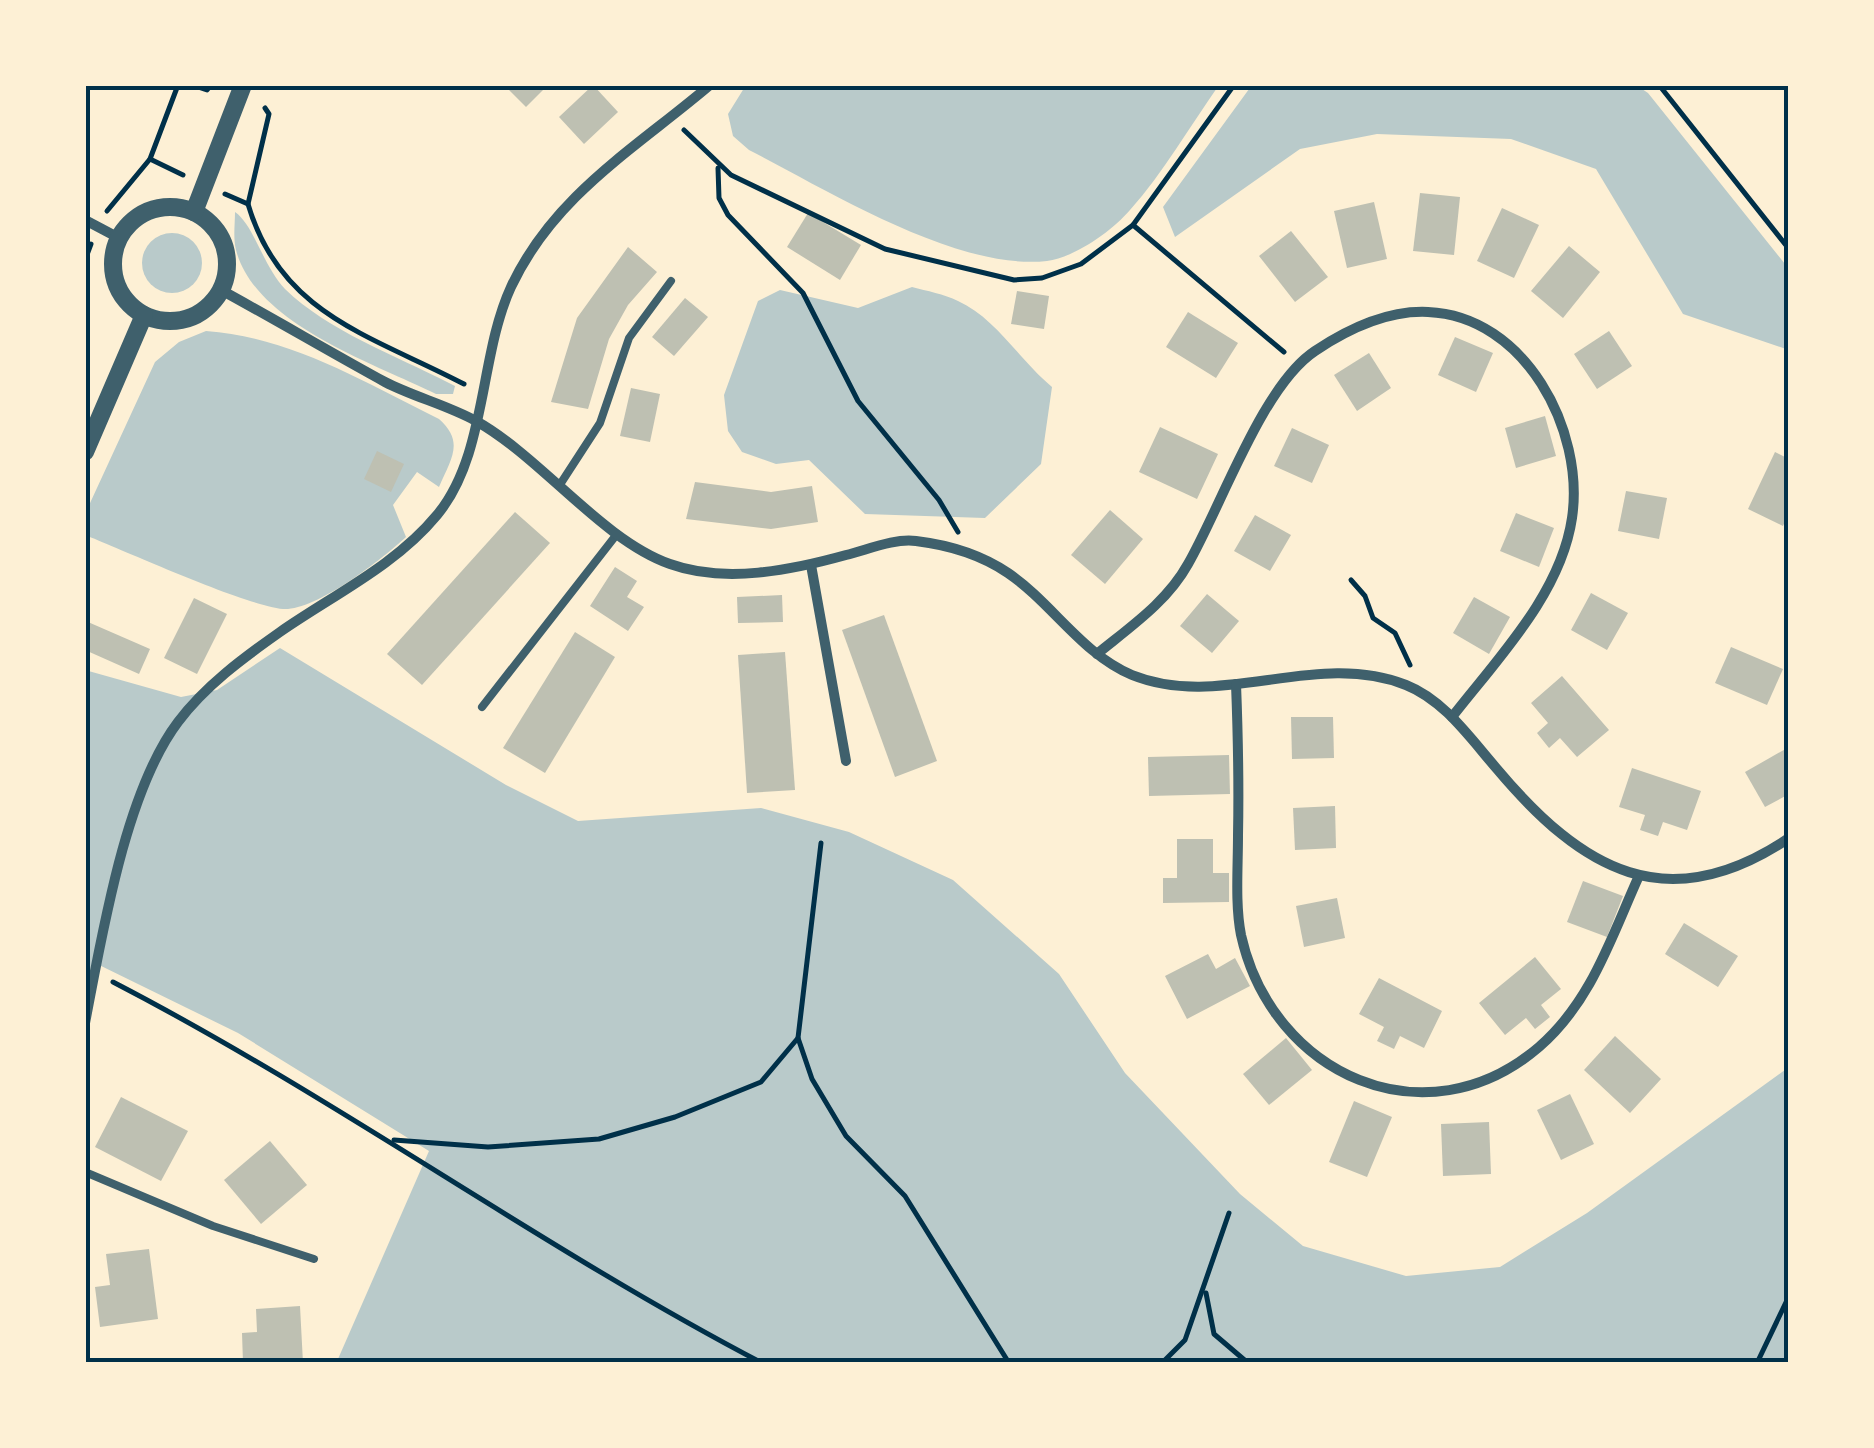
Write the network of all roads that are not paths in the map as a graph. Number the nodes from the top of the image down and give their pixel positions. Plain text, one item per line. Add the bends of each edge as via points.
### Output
1 (244, 85) edge
2 (710, 85) edge
3 (194, 212) junction
4 (85, 220) edge
5 (119, 238) junction
6 (670, 280) dead end
7 (221, 290) junction
8 (144, 315) junction
9 (476, 421) junction
10 (85, 452) edge
11 (562, 483) junction
12 (617, 534) junction
13 (811, 565) junction
14 (1097, 654) junction
15 (1236, 684) junction
16 (482, 706) dead end
17 (1452, 718) junction
18 (846, 761) dead end
19 (1789, 838) edge
20 (1638, 878) junction
21 (85, 1023) edge
22 (85, 1172) edge
23 (314, 1259) dead end

1 - 3 street
2 - 9 street via 592,177 551,220 511,287
3 - 5 street via 149,211
3 - 7 street via 224,247
4 - 5 street
5 - 8 street via 116,282
6 - 11 lane via 628,338 600,423
7 - 8 street via 187,318 170,322
7 - 9 street via 388,383
8 - 10 street
9 - 11 street
9 - 21 street via 439,514 221,676 178,722 126,839
11 - 12 street
12 - 13 street via 672,565 709,571 752,574
12 - 16 lane
13 - 14 street via 909,540 963,549 1009,573
13 - 18 street
14 - 15 street via 1177,688
14 - 17 street via 1162,599 1187,567 1298,364 1355,327 1429,312 1496,336 1529,366 1566,434 1574,473 1573,516 1559,565
15 - 17 street via 1337,671 1377,675 1425,694
15 - 20 street via 1241,935 1268,1000 1306,1051 1352,1079 1434,1094 1506,1072 1541,1046 1593,982
17 - 20 street via 1565,836
19 - 20 street via 1700,878
22 - 23 lane

